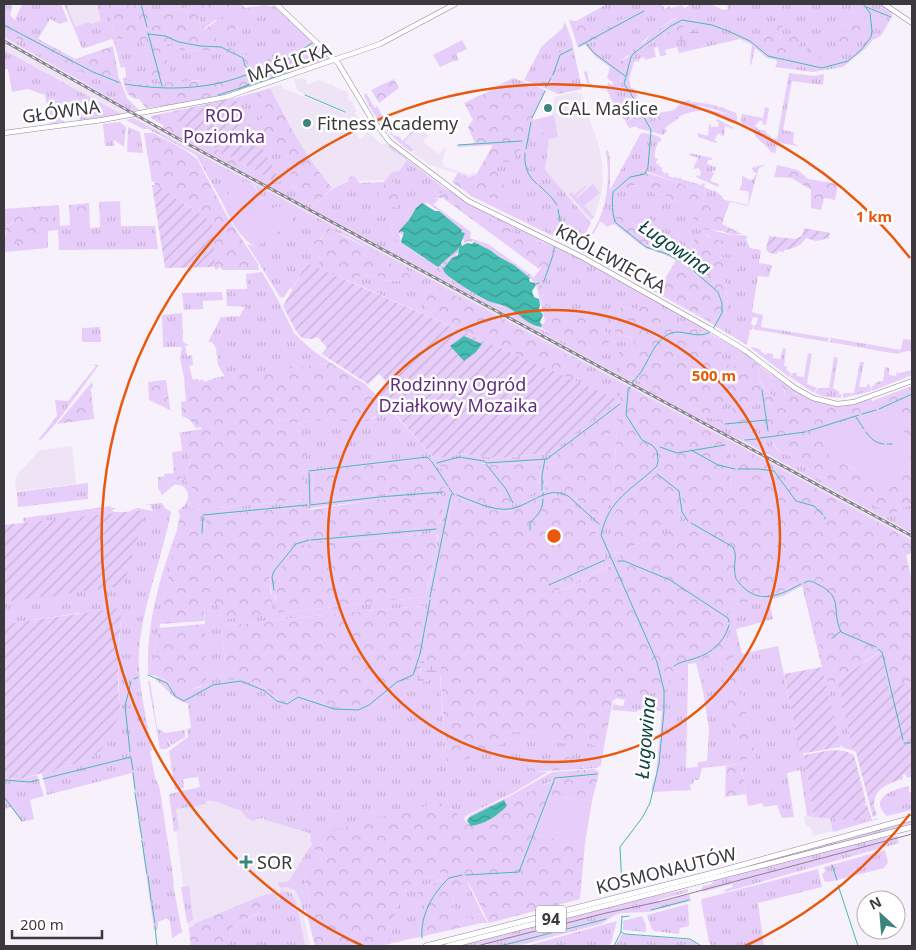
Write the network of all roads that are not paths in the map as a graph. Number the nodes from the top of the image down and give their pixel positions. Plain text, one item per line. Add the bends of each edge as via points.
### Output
1 (276, 4) edge
2 (454, 4) edge
3 (884, 4) edge
4 (912, 23) edge
5 (335, 60) junction
6 (122, 116) joint
7 (4, 133) edge
8 (912, 381) edge
9 (912, 818) edge
10 (912, 827) edge
11 (426, 946) edge
12 (448, 946) edge

1 - 5 street, KRÓLEWIECKA
2 - 5 street, MAŚLICKA via 380,44
3 - 4 street
5 - 6 street, MAŚLICKA via 226,97
5 - 8 street, KRÓLEWIECKA via 386,138 463,197 582,257 712,330 801,392 826,402 842,404
6 - 7 street, GŁÓWNA
9 - 11 main road, KOSMONAUTÓW / 94 via 713,873
10 - 12 main road, KOSMONAUTÓW / 94

